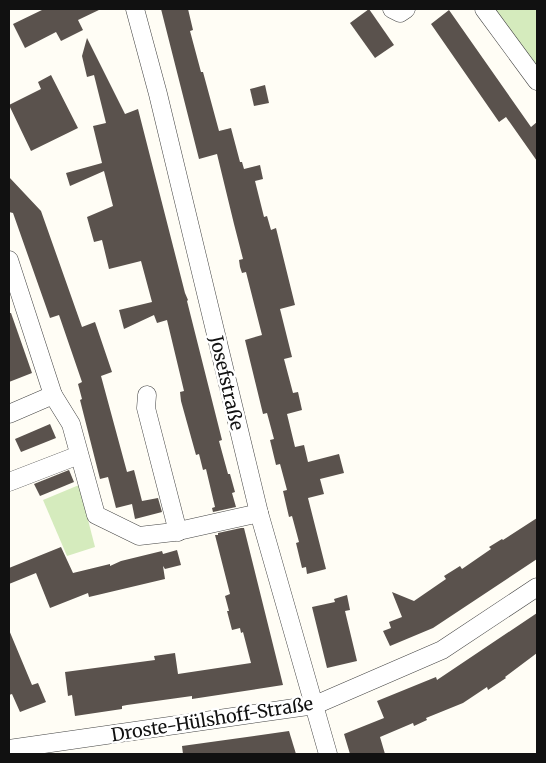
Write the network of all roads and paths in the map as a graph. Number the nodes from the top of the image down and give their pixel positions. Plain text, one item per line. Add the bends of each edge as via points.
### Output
1 (134, 9) edge
2 (392, 9) edge
3 (406, 9) edge
4 (484, 9) edge
5 (537, 81) edge
6 (9, 260) edge
7 (53, 395) junction
8 (147, 395) dead end
9 (9, 414) edge
10 (79, 455) junction
11 (9, 482) edge
12 (259, 514) junction
13 (178, 532) junction
14 (537, 587) edge
15 (315, 705) junction
16 (9, 749) edge
17 (328, 754) edge

1 - 12 street, Josefstraße via 158,94
2 - 3 street via 400,13
4 - 5 street
6 - 7 street
7 - 9 street
7 - 10 street via 71,424
8 - 13 street via 146,408
10 - 11 street
10 - 13 street via 96,515 139,536
12 - 13 street
12 - 15 street, Josefstraße
14 - 15 street, Droste-Hülshoff-Straße via 442,650
15 - 16 street, Droste-Hülshoff-Straße
15 - 17 street, Josefstraße

